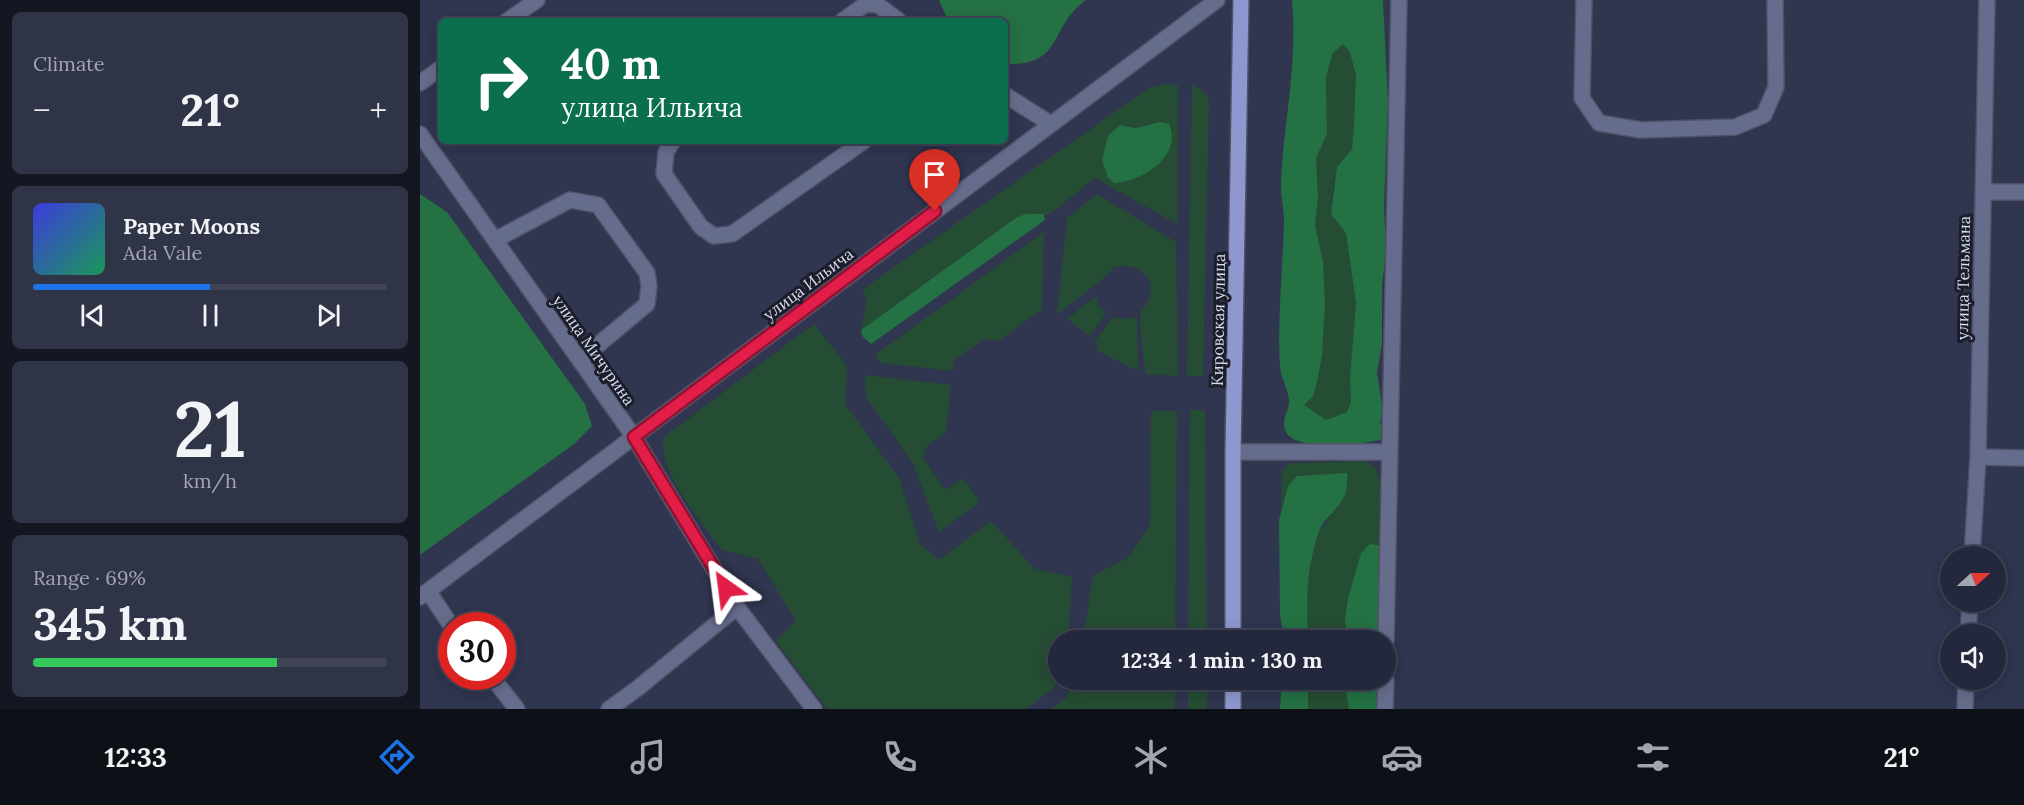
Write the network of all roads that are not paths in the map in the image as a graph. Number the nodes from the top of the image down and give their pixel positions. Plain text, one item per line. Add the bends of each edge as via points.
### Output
1 (537, 0) edge
2 (1217, 0) edge
3 (1241, 0) edge
4 (1399, 0) edge
5 (1584, 0) edge
6 (1775, 0) edge
7 (1987, 0) edge
8 (511, 18) edge
9 (846, 18) edge
10 (895, 18) edge
11 (438, 70) edge
12 (420, 83) edge
13 (1008, 97) edge
14 (1051, 124) junction
15 (420, 134) edge
16 (672, 144) edge
17 (860, 144) edge
18 (1983, 192) junction
19 (2024, 192) edge
20 (495, 240) junction
21 (580, 360) junction
22 (634, 437) junction
23 (1233, 452) junction
24 (1388, 452) junction
25 (1978, 457) junction
26 (2024, 458) edge
27 (1973, 546) edge
28 (424, 594) edge
29 (737, 607) junction
30 (439, 612) edge
31 (1233, 630) edge
32 (1386, 630) edge
33 (502, 690) edge
34 (1233, 690) edge
35 (1386, 690) edge
36 (1966, 690) edge
37 (517, 709) edge
38 (609, 709) edge
39 (814, 709) edge
40 (1233, 709) edge
41 (1385, 709) edge
42 (1965, 709) edge

1 - 8 street
2 - 14 street, улица Ильича
3 - 23 main road, Кировская улица
4 - 24 street
5 - 6 street via 1582,98 1599,123 1641,130 1735,127 1764,115 1776,87
7 - 18 street, улица Тельмана
9 - 10 street via 867,4 878,6
11 - 12 street
13 - 14 street
14 - 22 street, улица Ильича
15 - 20 street, улица Мичурина
16 - 17 street via 666,152 664,174 701,226 714,236 732,234
18 - 19 street
18 - 25 street, улица Тельмана
20 - 21 street, улица Мичурина
20 - 21 street via 570,200 584,201 598,205 647,273 647,304
21 - 22 street, улица Мичурина
22 - 28 street, улица Ильича
22 - 29 street, улица Мичурина
23 - 24 street
23 - 31 main road, Кировская улица
24 - 32 street
25 - 26 street
25 - 27 street, улица Тельмана
28 - 30 street
29 - 38 street
29 - 39 street, улица Мичурина
33 - 37 street
34 - 40 main road
35 - 41 street
36 - 42 street

